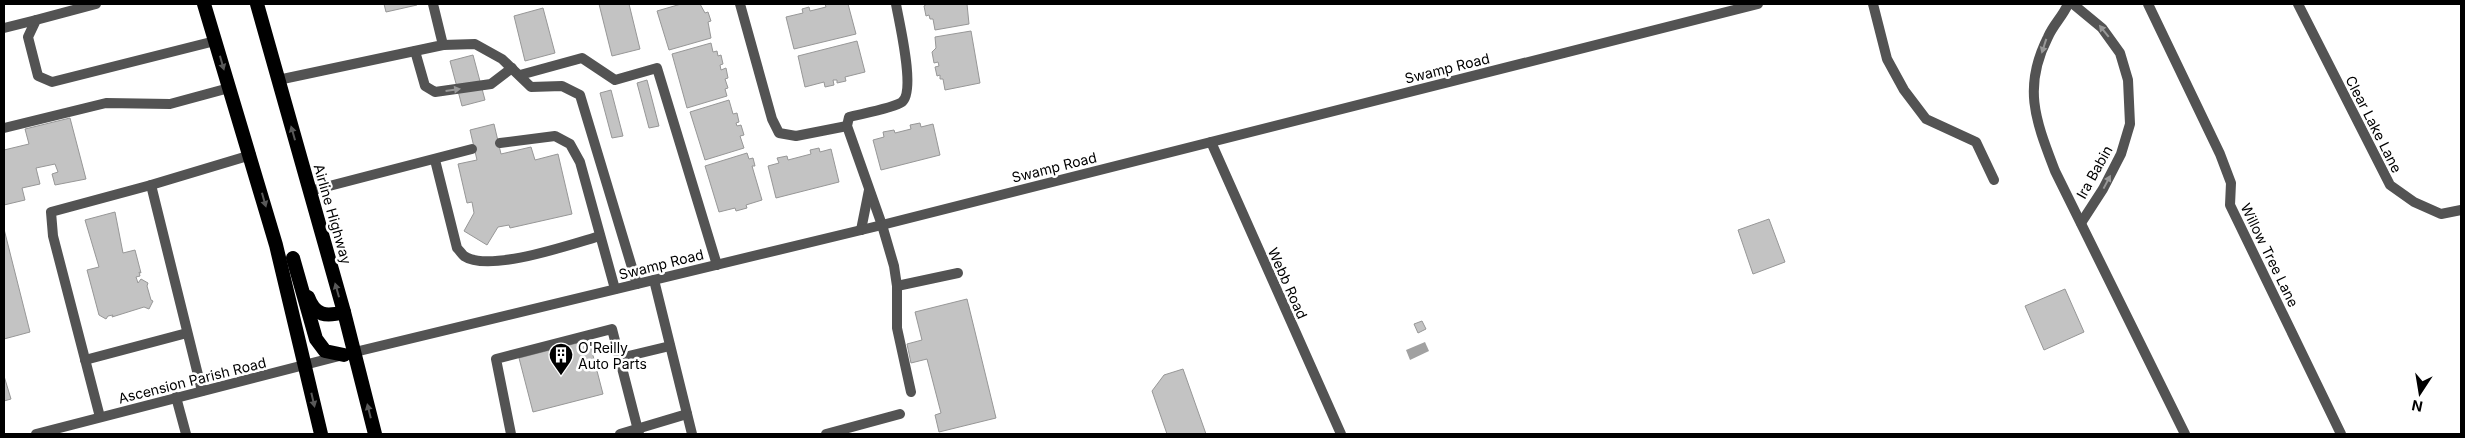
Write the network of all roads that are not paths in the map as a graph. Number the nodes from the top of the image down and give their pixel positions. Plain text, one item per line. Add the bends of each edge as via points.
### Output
1 (96, 4) edge
2 (204, 4) edge
3 (256, 4) edge
4 (433, 4) edge
5 (740, 4) edge
6 (896, 4) edge
7 (1758, 4) edge
8 (1872, 4) edge
9 (2068, 4) edge
10 (2073, 4) edge
11 (2148, 4) edge
12 (2298, 4) edge
13 (36, 20) junction
14 (4, 28) edge
15 (216, 41) junction
16 (443, 45) junction
17 (415, 51) junction
18 (512, 68) junction
19 (520, 76) junction
20 (278, 80) junction
21 (230, 88) junction
22 (847, 126) junction
23 (4, 128) edge
24 (1210, 142) junction
25 (500, 143) dead end
26 (472, 149) dead end
27 (251, 155) junction
28 (435, 160) junction
29 (1994, 180) dead end
30 (151, 185) junction
31 (869, 189) junction
32 (310, 191) junction
33 (2461, 210) edge
34 (2080, 223) junction
35 (882, 225) junction
36 (861, 230) junction
37 (600, 236) junction
38 (276, 246) junction
39 (293, 258) junction
40 (717, 265) junction
41 (958, 273) dead end
42 (654, 280) junction
43 (637, 284) junction
44 (897, 286) junction
45 (615, 289) junction
46 (344, 312) junction
47 (187, 333) junction
48 (670, 346) junction
49 (350, 353) junction
50 (620, 358) junction
51 (85, 360) junction
52 (305, 365) junction
53 (202, 391) junction
54 (911, 392) dead end
55 (176, 397) junction
56 (687, 414) junction
57 (900, 414) dead end
58 (100, 417) junction
59 (638, 432) edge
60 (36, 434) edge
61 (186, 434) edge
62 (321, 434) edge
63 (375, 434) edge
64 (511, 434) edge
65 (620, 434) edge
66 (692, 434) edge
67 (826, 434) edge
68 (1341, 434) edge
69 (2185, 434) edge
70 (2341, 434) edge

1 - 13 street
2 - 15 highway
3 - 20 highway, Airline Highway
4 - 16 street
5 - 22 street via 772,119 779,133 796,136
6 - 22 street via 907,69 907,95 901,103 849,117
7 - 24 street, Swamp Road
8 - 29 street via 1887,60 1904,90 1926,119 1976,142
9 -> 34 street, Ira Babin via 2047,37 2032,83 2038,127
34 -> 10 street, Ira Babin via 2121,154 2130,124 2128,80 2120,53 2102,28
11 - 70 street, Willow Tree Lane via 2226,168 2232,183 2230,206
12 - 33 street, Clear Lake Lane via 2390,185 2414,202 2441,214
13 - 14 street
13 - 15 street via 28,37 38,76 52,82
15 -> 21 highway
16 - 17 street
16 - 18 street via 475,44
17 -> 18 street via 425,86 435,92 491,84
17 - 20 street
18 - 19 street
19 - 40 street via 582,58 615,80 657,68
19 - 43 street via 531,87 562,86 580,95
32 -> 20 highway, Airline Highway
21 - 23 street via 170,104 106,103
21 - 27 highway
22 - 31 street
24 - 35 street, Swamp Road
24 - 68 street, Webb Road
25 - 37 street via 555,136 570,144 580,162
26 - 28 street
27 - 30 street
27 -> 38 highway
28 - 32 street
28 - 37 street via 457,248 465,257 486,262 511,260
30 - 47 street
30 - 51 street via 51,212 53,236
31 - 35 street
31 - 36 street
46 -> 32 highway, Airline Highway
34 - 69 street, Ira Babin
35 - 36 street, Swamp Road
35 - 44 street
36 - 40 street, Swamp Road
37 - 45 street
38 - 39 highway
38 - 52 highway
39 - 46 highway via 312,307 320,314 330,316
39 - 49 highway via 316,339 325,350
40 - 42 street, Swamp Road
41 - 44 street
42 - 43 street, Swamp Road
42 - 48 street
43 - 45 street, Swamp Road
44 - 54 street via 897,328
45 - 49 street, Swamp Road
46 - 49 highway, Airline Highway
47 - 51 street
47 - 53 street
48 - 50 street
48 - 56 street
49 - 52 street, Ascension Parish Road
63 -> 49 highway, Airline Highway
50 - 59 street
50 - 64 street via 612,329 496,359
51 - 58 street
52 - 53 street, Ascension Parish Road
52 -> 62 highway
53 - 55 street, Ascension Parish Road
55 - 58 street, Ascension Parish Road
55 - 61 street
56 - 59 street
56 - 66 street
57 - 67 street
58 - 60 street, Ascension Parish Road
59 - 65 street

